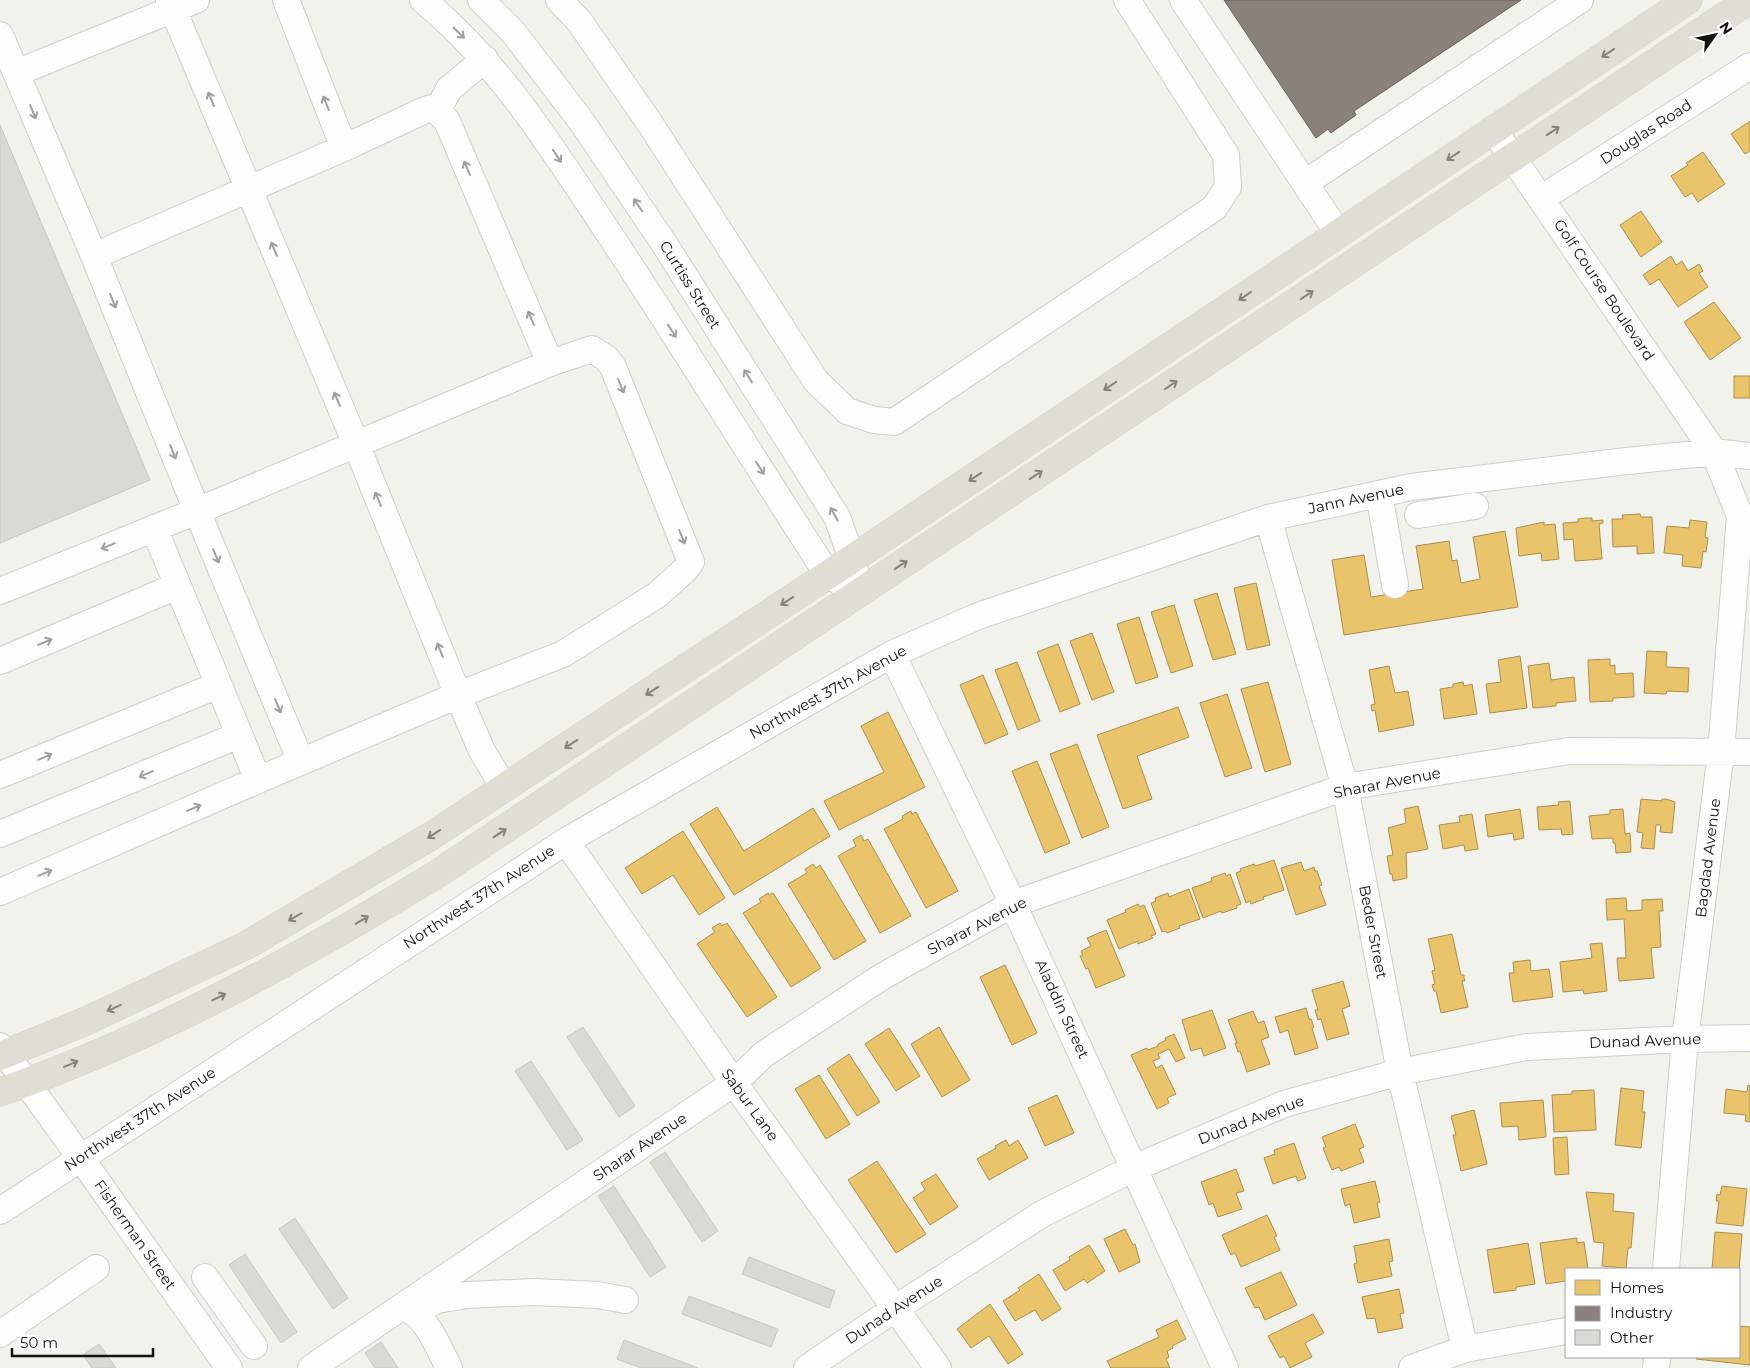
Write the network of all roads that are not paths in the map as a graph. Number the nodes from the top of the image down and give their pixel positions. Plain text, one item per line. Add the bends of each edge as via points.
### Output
1 (286, 0) edge
2 (423, 0) edge
3 (481, 0) edge
4 (560, 0) edge
5 (1127, 0) edge
6 (1183, 0) edge
7 (1580, 0) edge
8 (1688, 0) edge
9 (1749, 0) edge
10 (179, 3) edge
11 (0, 36) edge
12 (481, 55) junction
13 (1750, 66) edge
14 (540, 67) junction
15 (16, 73) junction
16 (437, 111) junction
17 (1493, 129) junction
18 (344, 148) junction
19 (1512, 158) junction
20 (1305, 183) junction
21 (249, 189) junction
22 (1542, 198) junction
23 (1338, 233) junction
24 (94, 256) junction
25 (550, 363) junction
26 (356, 444) junction
27 (1714, 452) junction
28 (1750, 456) edge
29 (1441, 483) junction
30 (1378, 494) junction
31 (1475, 506) dead end
32 (1447, 510) junction
33 (197, 511) junction
34 (1418, 515) dead end
35 (1268, 518) junction
36 (154, 528) junction
37 (852, 559) junction
38 (828, 574) junction
39 (1395, 585) dead end
40 (177, 586) junction
41 (0, 591) edge
42 (860, 592) junction
43 (978, 616) joint
44 (892, 654) junction
45 (0, 661) edge
46 (218, 685) junction
47 (458, 695) junction
48 (239, 735) junction
49 (1721, 752) junction
50 (1750, 752) edge
51 (301, 762) junction
52 (0, 775) edge
53 (258, 780) junction
54 (504, 788) junction
55 (1345, 788) junction
56 (0, 834) edge
57 (566, 841) junction
58 (0, 892) edge
59 (1013, 904) junction
60 (1685, 1038) junction
61 (1750, 1038) edge
62 (2, 1052) edge
63 (1400, 1072) junction
64 (26, 1083) junction
65 (734, 1083) junction
66 (0, 1092) edge
67 (80, 1157) junction
68 (1134, 1168) junction
69 (0, 1211) edge
70 (96, 1268) dead end
71 (1666, 1268) edge
72 (205, 1277) dead end
73 (625, 1300) dead end
74 (896, 1308) junction
75 (409, 1309) junction
76 (231, 1314) junction
77 (1565, 1331) edge
78 (204, 1333) junction
79 (0, 1334) edge
80 (254, 1346) dead end
81 (1466, 1349) junction
82 (229, 1368) edge
83 (311, 1368) edge
84 (449, 1368) edge
85 (807, 1368) edge
86 (938, 1368) edge
87 (1225, 1368) edge
88 (1412, 1368) edge

18 -> 1 street
2 -> 12 street
3 - 14 street, Curtiss Street via 513,32
4 - 5 street via 579,21 649,122 816,381 847,411 874,420 894,422 1214,208 1228,187 1226,155
6 - 20 street
7 - 20 street
8 -> 17 main road
19 -> 9 main road
10 - 15 street
21 -> 10 street
11 - 15 street
12 - 14 street via 501,50
12 - 16 street via 449,89
12 -> 38 street via 530,115
13 - 22 street, Douglas Road
37 -> 14 street, Curtiss Street via 837,517 670,253
15 -> 24 street
16 - 18 street via 425,110
25 -> 16 street via 447,121
17 - 19 street, Golf Course Boulevard
17 -> 23 main road
18 - 21 street
19 - 22 street, Golf Course Boulevard
42 -> 19 main road
20 - 23 street
21 - 24 street
26 -> 21 street
22 - 27 street, Golf Course Boulevard
23 -> 37 main road
24 -> 33 street
25 - 26 street
25 -> 47 street via 592,350 613,366 692,562 657,595 563,654
26 - 33 street
47 -> 26 street
27 - 28 street, Jann Avenue
27 - 29 street, Jann Avenue
27 - 49 street, Bagdad Avenue via 1740,516
29 - 30 street, Jann Avenue
29 - 32 street
30 - 35 street, Jann Avenue
30 - 39 street
31 - 32 street
32 - 34 street
33 - 36 street
33 -> 51 street
35 - 43 street, Jann Avenue
35 - 55 street, Beder Street
36 - 40 street
36 -> 41 street
37 - 38 main road
37 - 42 street, Curtiss Street
38 - 42 street
38 -> 54 main road
45 -> 40 street
40 - 46 street
64 -> 42 main road via 157,1028 347,929 453,863
43 - 44 street, Northwest 37th Avenue
44 - 57 street, Northwest 37th Avenue
44 - 59 street, Aladdin Street
46 - 48 street
52 -> 46 street
47 - 51 street
47 - 54 street via 481,749
48 - 53 street
48 -> 56 street
49 - 50 street, Sharar Avenue
49 - 55 street, Sharar Avenue via 1569,751
49 - 60 street, Bagdad Avenue
51 - 53 street
58 -> 53 street
54 -> 62 main road via 431,836 247,945 131,1000
55 - 59 street, Sharar Avenue
55 - 63 street, Beder Street
57 - 65 street, Sabur Lane
57 - 67 street, Northwest 37th Avenue
59 - 65 street, Sharar Avenue via 882,976 764,1054
59 - 68 street, Aladdin Street
60 - 61 street, Dunad Avenue
60 - 63 street, Dunad Avenue via 1526,1046
60 - 71 street, Bagdad Avenue
62 - 64 street, Fisherman Street
63 - 68 street, Dunad Avenue via 1284,1104
63 - 81 street, Beder Street
64 - 66 main road
64 - 67 street, Fisherman Street
65 - 74 street, Sabur Lane
65 - 75 street, Sharar Avenue
67 - 69 street, Northwest 37th Avenue
67 - 78 street, Fisherman Street
68 - 74 street, Dunad Avenue via 1042,1214
68 - 87 street, Aladdin Street
70 - 79 street
72 - 76 street
73 - 75 street via 598,1295 534,1292 467,1294
74 - 85 street, Dunad Avenue
74 - 86 street, Sabur Lane
75 - 83 street, Sharar Avenue
75 - 84 street via 425,1322
76 - 78 street
76 - 80 street
77 - 81 street
78 - 82 street, Fisherman Street
81 - 88 street

